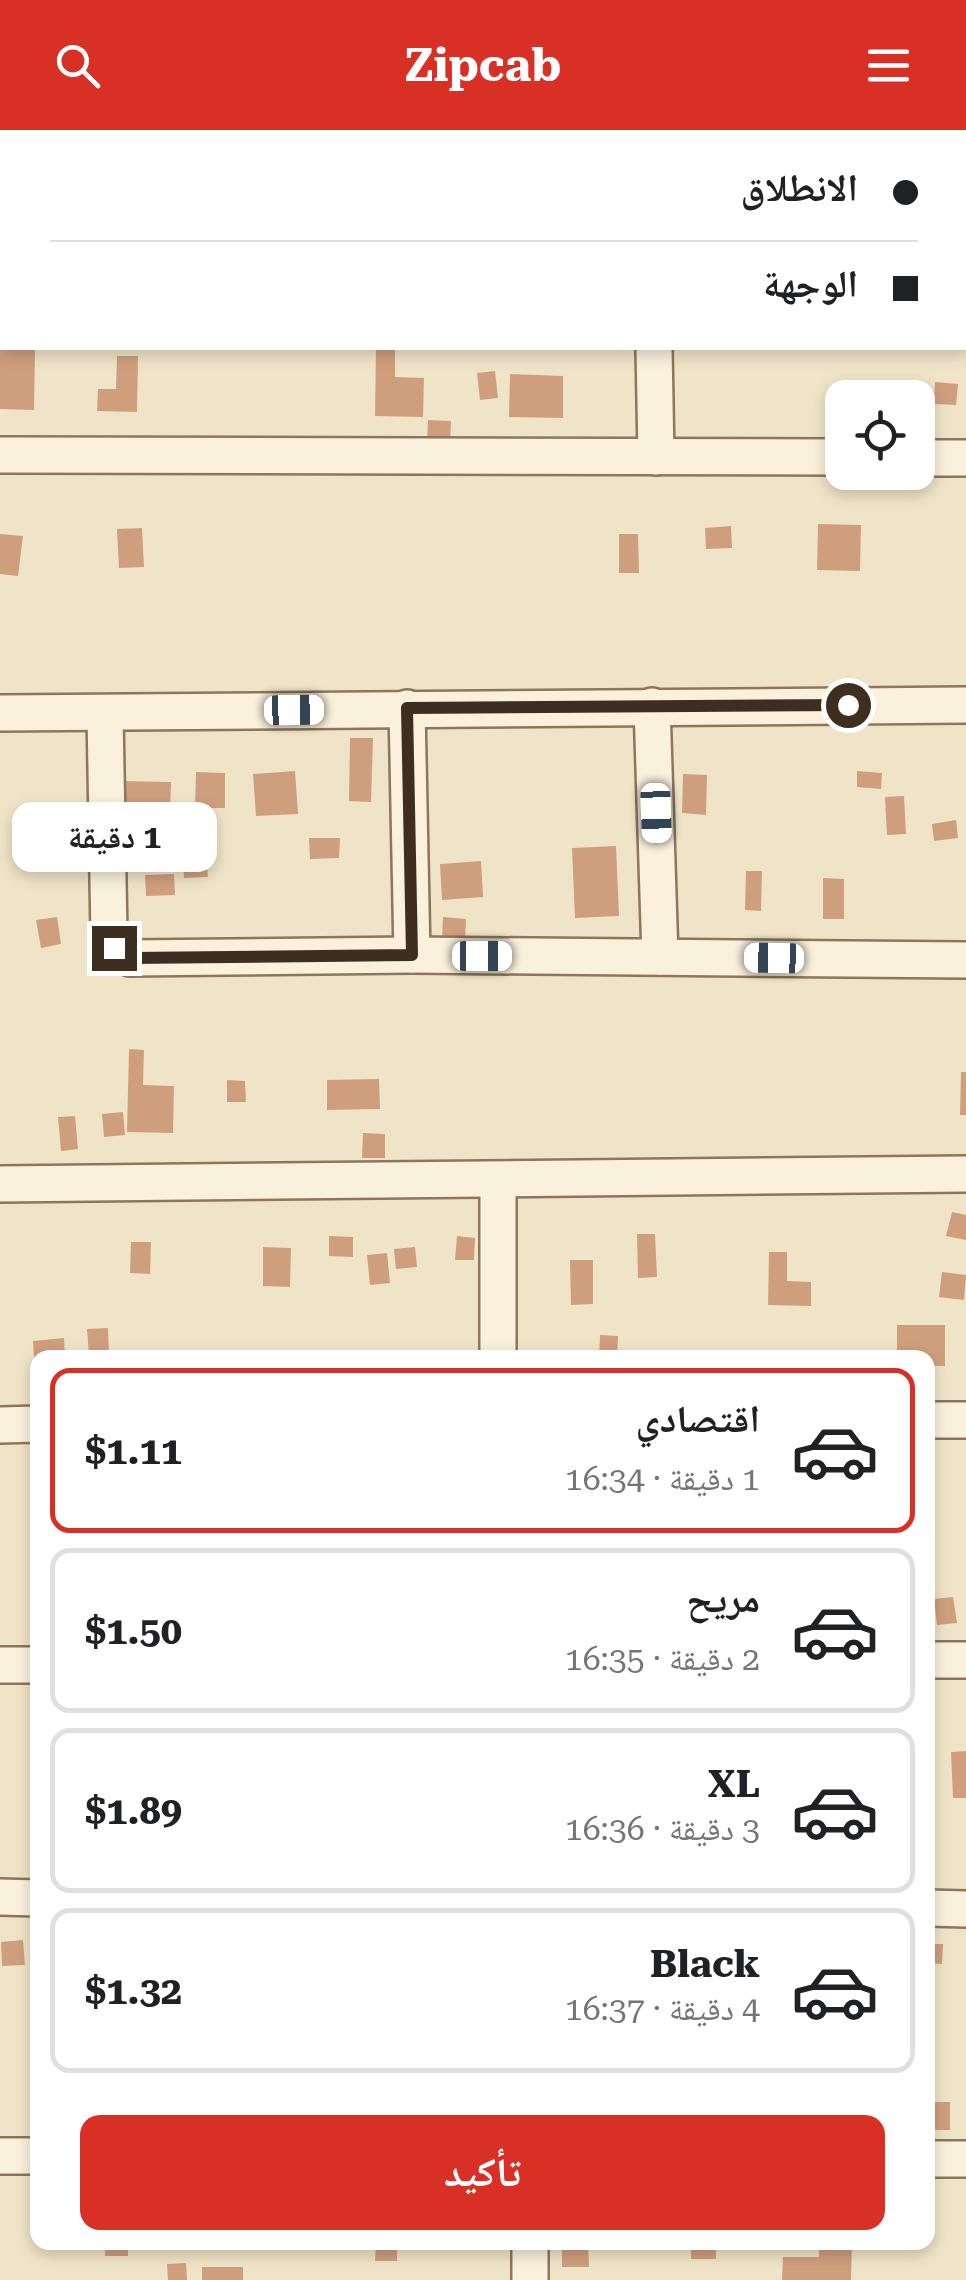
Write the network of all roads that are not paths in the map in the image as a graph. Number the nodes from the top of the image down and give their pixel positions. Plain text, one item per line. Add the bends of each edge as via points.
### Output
1 (654, 350) edge
2 (0, 455) edge
3 (656, 457) junction
4 (825, 458) edge
5 (935, 458) edge
6 (966, 458) edge
7 (966, 704) edge
8 (652, 706) junction
9 (407, 708) junction
10 (0, 713) edge
11 (105, 714) junction
12 (412, 955) junction
13 (660, 957) junction
14 (966, 960) edge
15 (966, 1174) edge
16 (498, 1181) junction
17 (0, 1184) edge
18 (498, 1350) edge
19 (935, 1420) edge
20 (966, 1420) edge
21 (30, 1424) edge
22 (0, 1425) edge
23 (935, 1660) edge
24 (966, 1660) edge
25 (0, 1665) edge
26 (30, 1665) edge
27 (0, 1897) edge
28 (30, 1898) edge
29 (935, 1908) edge
30 (966, 1909) edge
31 (0, 2156) edge
32 (30, 2156) edge
33 (935, 2160) edge
34 (966, 2160) edge
35 (530, 2250) edge
36 (530, 2280) edge

1 - 3 street
2 - 3 street
3 - 4 street
5 - 6 street
7 - 8 street
8 - 9 street
8 - 13 street
9 - 11 street
9 - 12 street
10 - 11 street
11 - 12 street via 114,948 130,958
12 - 13 street
13 - 14 street
15 - 16 street
16 - 17 street
16 - 18 street
19 - 20 street
21 - 22 street
23 - 24 street
25 - 26 street
27 - 28 street
29 - 30 street
31 - 32 street
33 - 34 street
35 - 36 street

